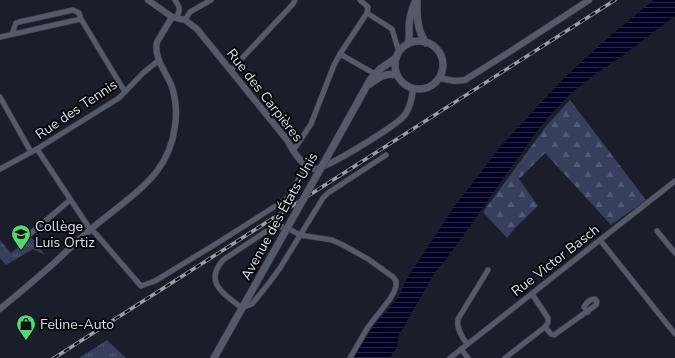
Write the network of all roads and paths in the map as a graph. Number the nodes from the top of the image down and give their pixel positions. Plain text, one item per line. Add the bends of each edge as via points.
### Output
1 (148, 0) edge
2 (175, 0) edge
3 (211, 0) edge
4 (295, 0) edge
5 (360, 0) edge
6 (417, 0) edge
7 (586, 1) edge
8 (367, 13) junction
9 (174, 18) junction
10 (81, 19) junction
11 (185, 20) junction
12 (12, 34) junction
13 (0, 37) edge
14 (426, 43) junction
15 (408, 44) junction
16 (340, 54) junction
17 (398, 55) junction
18 (159, 60) junction
19 (231, 70) junction
20 (375, 74) junction
21 (397, 75) junction
22 (439, 78) junction
23 (366, 86) junction
24 (414, 89) junction
25 (125, 92) junction
26 (0, 96) edge
27 (37, 149) junction
28 (293, 151) junction
29 (31, 152) junction
30 (386, 155) dead end
31 (306, 166) junction
32 (0, 169) edge
33 (675, 181) edge
34 (70, 200) junction
35 (90, 230) junction
36 (657, 231) dead end
37 (30, 234) dead end
38 (300, 236) junction
39 (600, 240) junction
40 (675, 253) edge
41 (488, 270) dead end
42 (532, 294) junction
43 (242, 308) junction
44 (0, 309) edge
45 (588, 312) dead end
46 (545, 327) junction
47 (675, 334) edge
48 (467, 344) junction
49 (462, 349) junction
50 (214, 358) edge
51 (350, 358) edge
52 (450, 358) edge
53 (468, 358) edge
54 (505, 358) edge

1 - 9 street, Rue des Carpières
2 - 9 street via 180,7
3 - 11 street via 190,12
4 - 19 street
5 - 8 street via 368,7
6 - 14 main road via 418,25
6 - 15 main road via 411,12
7 - 22 street via 465,80
8 - 16 street
8 - 17 street via 392,29
9 - 11 street, Rue des Carpières
9 - 18 street via 157,42 156,52
10 - 12 street
10 - 12 street via 79,13 73,10 16,23
10 - 25 street
11 - 19 street, Rue des Carpières via 197,29
12 - 13 street
14 - 15 main road
14 - 22 main road via 436,50 442,60
15 - 17 main road
16 - 20 street
16 - 28 street via 311,124
17 - 20 main road, Avenue des États-Unis
17 - 21 main road via 395,69
18 - 25 street, Rue des Tennis
18 - 35 street via 175,103 175,127 169,150 150,179
19 - 28 street, Rue des Carpières
20 - 23 main road, Avenue des États-Unis
21 - 23 main road via 384,75
21 - 24 main road via 403,84
22 - 24 main road via 430,86
23 - 43 main road, Avenue des États-Unis, bridge
24 - 31 street via 411,103 404,116 384,131 331,163 317,169
25 - 27 street, Rue des Tennis
26 - 29 street
27 - 29 street, Rue des Tennis
27 - 34 street
28 - 31 street, Rue des Carpières
29 - 32 street, Rue des Tennis
30 - 38 street via 328,193
31 - 35 street via 285,200 155,281 141,286
33 - 39 street, Rue Victor Basch
34 - 35 street
34 - 37 street
35 - 44 street
36 - 40 street
38 - 43 street via 252,304
38 - 43 street via 291,230 276,226 218,265 215,280 217,286
38 - 51 street via 332,240 368,259 394,277 396,286 390,299 368,327
39 - 42 street, Rue Victor Basch
39 - 47 street
41 - 48 street via 458,319 458,327
42 - 46 street via 548,318
42 - 48 street, Rue Victor Basch
43 - 50 main road, Avenue des États-Unis
45 - 46 street via 554,335
46 - 54 street
48 - 49 street, Rue Victor Basch
49 - 52 street, Rue Victor Basch
49 - 53 street

